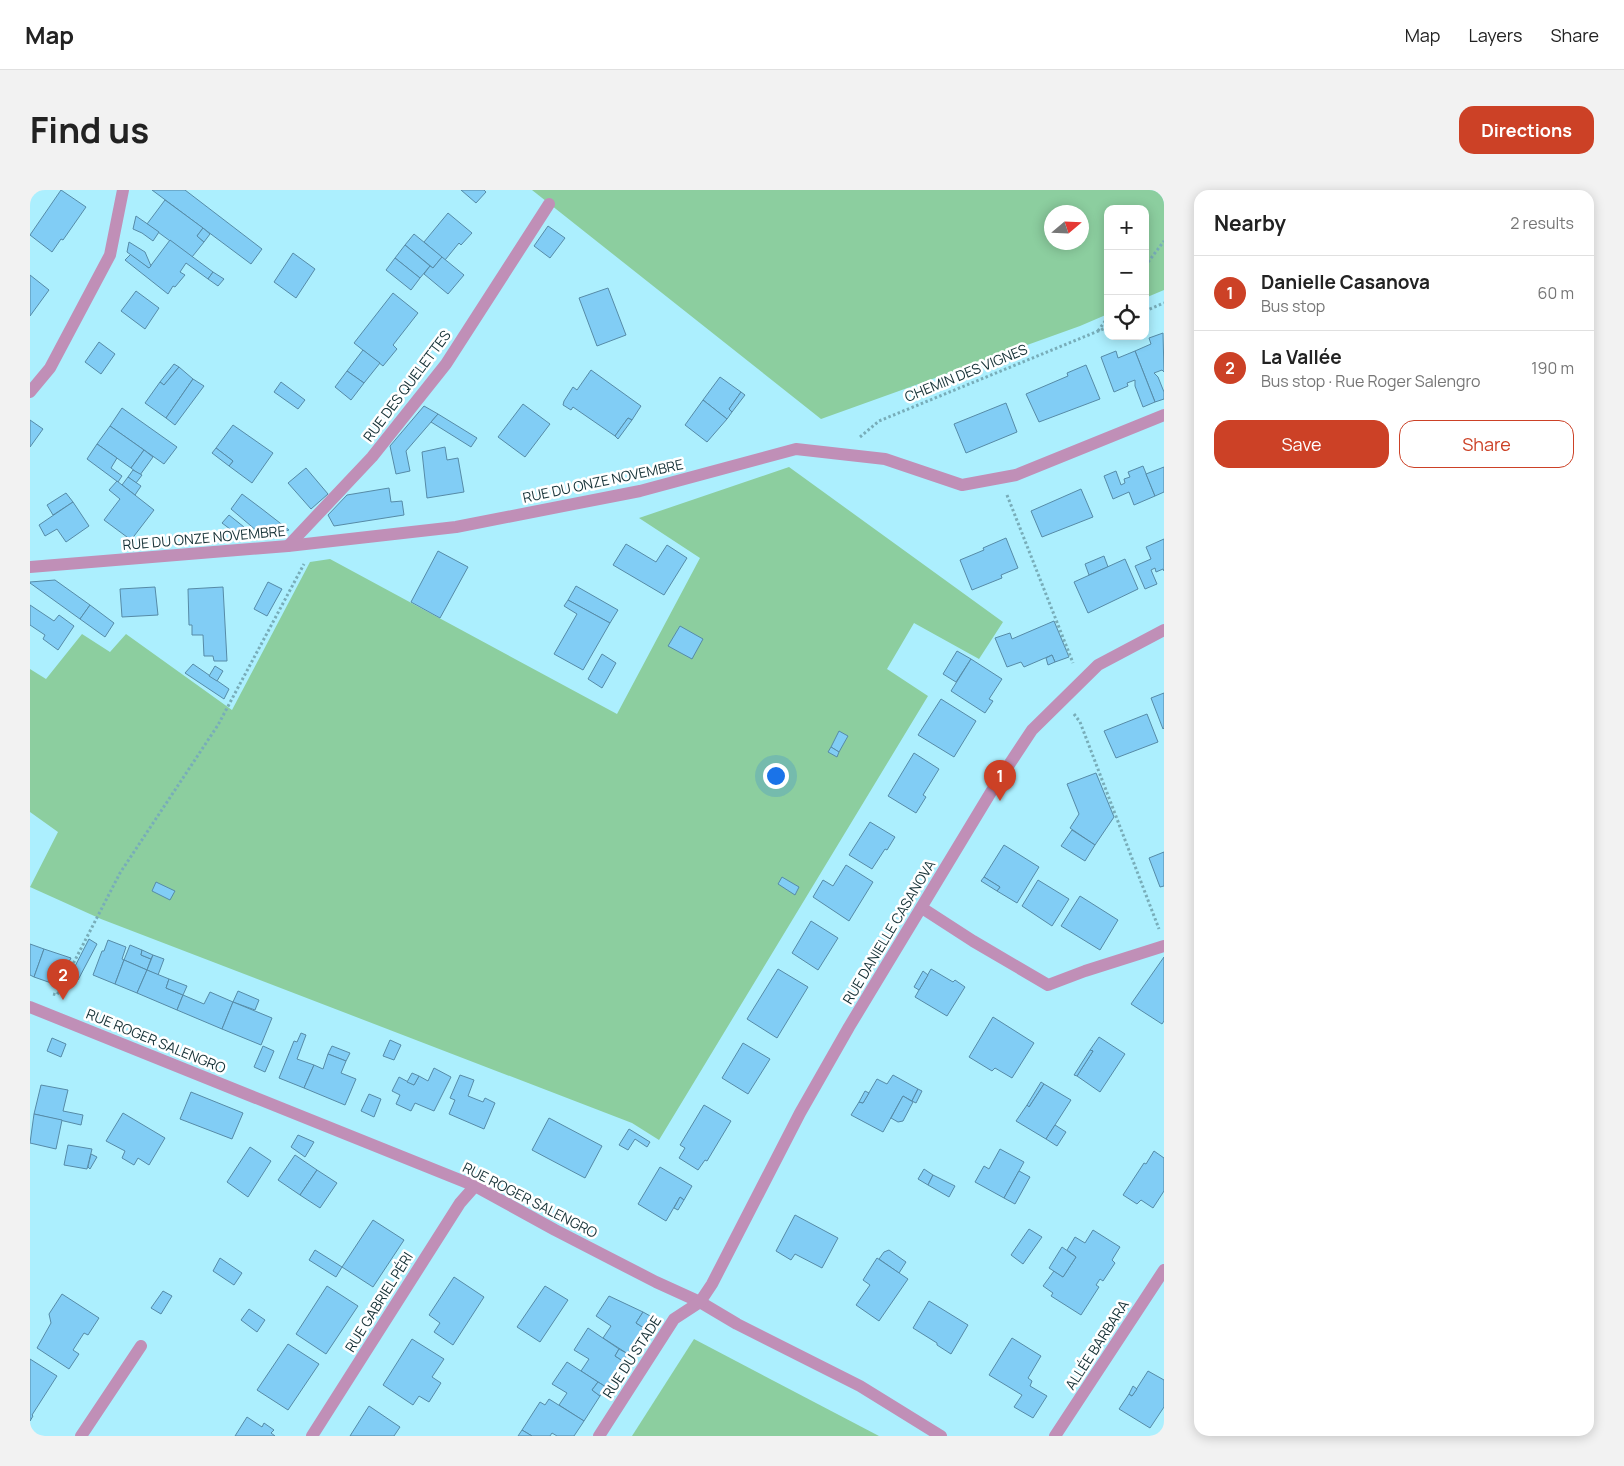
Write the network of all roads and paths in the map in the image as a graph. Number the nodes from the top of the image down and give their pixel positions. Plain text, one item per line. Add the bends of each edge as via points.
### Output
1 (123, 190) edge
2 (549, 204) dead end
3 (1164, 241) edge
4 (1149, 261) edge
5 (1164, 303) edge
6 (1149, 309) edge
7 (1104, 322) edge
8 (1104, 328) edge
9 (1097, 331) junction
10 (30, 392) edge
11 (1164, 416) edge
12 (840, 454) junction
13 (1000, 478) junction
14 (314, 543) junction
15 (288, 546) junction
16 (30, 567) edge
17 (1164, 630) edge
18 (1081, 682) junction
19 (1064, 699) junction
20 (922, 908) junction
21 (1160, 933) dead end
22 (1164, 946) edge
23 (60, 989) dead end
24 (30, 1007) edge
25 (475, 1186) junction
26 (1164, 1270) edge
27 (700, 1302) junction
28 (141, 1346) dead end
29 (81, 1436) edge
30 (312, 1436) edge
31 (599, 1436) edge
32 (941, 1436) edge
33 (1055, 1436) edge

1 - 10 street via 110,255 50,368
2 - 15 street, RUE DES QUELETTES via 446,364 372,457
3 - 4 path
5 - 6 path
7 - 9 path
8 - 9 path, CHEMIN DES VIGNES
9 - 12 path, CHEMIN DES VIGNES via 879,421
11 - 13 street, RUE DU ONZE NOVEMBRE via 1016,475
12 - 13 street, RUE DU ONZE NOVEMBRE via 885,459 962,485
12 - 14 street, RUE DU ONZE NOVEMBRE via 796,449 640,491 456,527
13 - 18 path
14 - 15 street, RUE DU ONZE NOVEMBRE
14 - 23 path via 218,725 120,872
15 - 16 street, RUE DU ONZE NOVEMBRE
17 - 18 street, RUE DANIELLE CASANOVA via 1098,665
18 - 19 street, RUE DANIELLE CASANOVA
19 - 20 street, RUE DANIELLE CASANOVA via 1032,730
19 - 21 path via 1080,722
20 - 22 street via 1048,985
20 - 27 street, RUE DANIELLE CASANOVA via 800,1113
24 - 25 street, RUE ROGER SALENGRO
25 - 27 street, RUE ROGER SALENGRO
25 - 30 street, RUE GABRIEL PÉRI via 460,1203
26 - 33 street, ALLÉE BARBARA
27 - 31 street, RUE DU STADE via 674,1319
27 - 32 street, RUE ROGER SALENGRO via 860,1386
28 - 29 street

